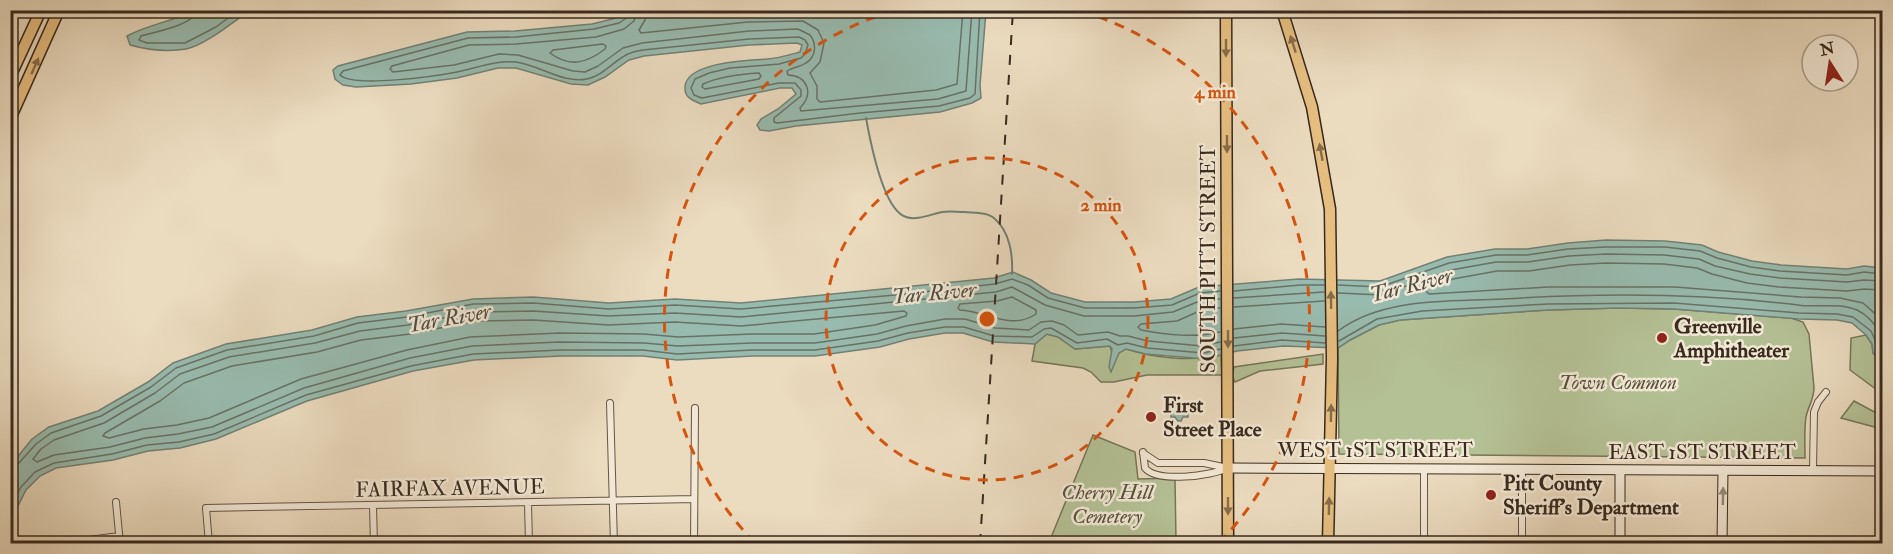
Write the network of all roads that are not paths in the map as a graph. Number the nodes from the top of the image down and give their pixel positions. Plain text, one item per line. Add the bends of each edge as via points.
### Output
1 (41, 10) edge
2 (59, 10) edge
3 (1226, 10) edge
4 (1282, 10) edge
5 (10, 77) edge
6 (10, 119) edge
7 (1826, 392) dead end
8 (610, 403) dead end
9 (695, 408) dead end
10 (1156, 462) junction
11 (1188, 463) junction
12 (1228, 468) junction
13 (1329, 468) junction
14 (1424, 469) junction
15 (1522, 470) junction
16 (1620, 470) junction
17 (1723, 470) junction
18 (1813, 470) junction
19 (1147, 471) junction
20 (1882, 471) edge
21 (1189, 475) junction
22 (694, 499) junction
23 (614, 500) junction
24 (116, 502) dead end
25 (528, 502) junction
26 (373, 506) junction
27 (120, 540) edge
28 (59, 543) edge
29 (209, 543) edge
30 (374, 543) edge
31 (529, 543) edge
32 (614, 543) edge
33 (694, 543) edge
34 (1228, 543) edge
35 (1328, 543) edge
36 (1424, 543) edge
37 (1522, 543) edge
38 (1620, 543) edge
39 (1722, 543) edge

1 - 5 main road
6 -> 2 main road
3 -> 12 main road, SOUTH PITT STREET
13 -> 4 main road via 1330,210 1315,118
7 - 18 street via 1814,412
8 - 23 street
9 - 22 street
10 - 11 street
10 - 19 street
10 - 19 street via 1143,452
11 - 12 street
11 - 21 street
12 - 13 street, WEST 1ST STREET
12 - 21 street
12 -> 34 main road, SOUTH PITT STREET
13 - 14 street, WEST 1ST STREET
35 -> 13 main road
14 - 15 street, WEST 1ST STREET
14 - 36 street
15 - 16 street, EAST 1ST STREET
15 - 37 street
16 - 17 street, EAST 1ST STREET
16 - 38 street
17 - 18 street, EAST 1ST STREET
39 -> 17 street
18 - 20 street, EAST 1ST STREET
19 - 21 street via 1154,475
22 - 23 street, FAIRFAX AVENUE
22 - 33 street
23 - 25 street, FAIRFAX AVENUE
23 - 32 street
24 - 27 street
25 - 26 street, FAIRFAX AVENUE
25 - 31 street
26 - 29 street, FAIRFAX AVENUE via 206,508
26 - 30 street
27 - 28 street

